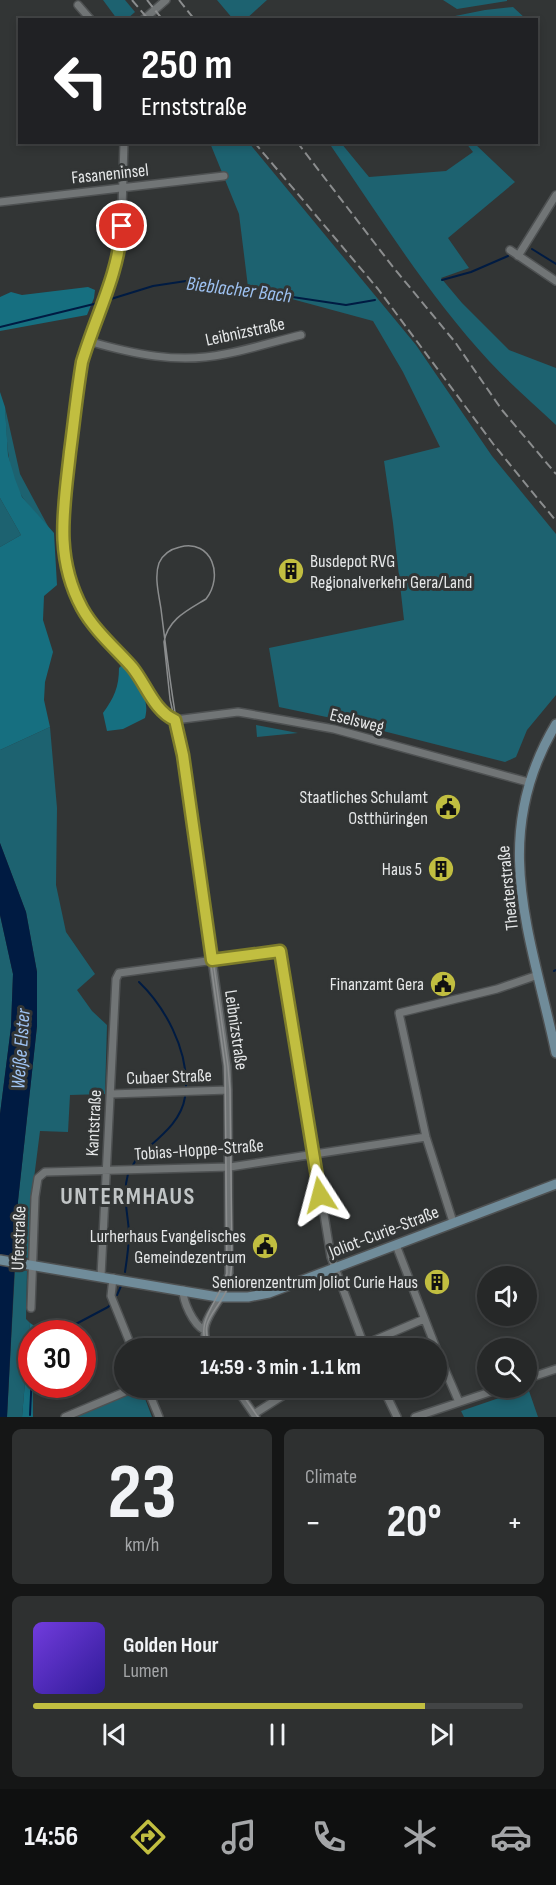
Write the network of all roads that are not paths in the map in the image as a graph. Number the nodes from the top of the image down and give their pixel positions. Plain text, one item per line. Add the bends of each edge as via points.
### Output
1 (166, 0) edge
2 (78, 5) dead end
3 (89, 18) edge
4 (145, 18) edge
5 (124, 144) edge
6 (224, 176) dead end
7 (123, 188) junction
8 (556, 195) edge
9 (0, 202) edge
10 (510, 250) dead end
11 (518, 256) junction
12 (556, 281) edge
13 (301, 335) dead end
14 (88, 341) junction
15 (175, 720) junction
16 (556, 724) edge
17 (528, 782) junction
18 (212, 960) junction
19 (538, 975) junction
20 (556, 1053) edge
21 (228, 1090) junction
22 (111, 1094) junction
23 (426, 1137) junction
24 (314, 1154) junction
25 (229, 1167) junction
26 (107, 1171) junction
27 (45, 1172) joint
28 (556, 1184) edge
29 (453, 1222) junction
30 (396, 1245) junction
31 (0, 1260) edge
32 (31, 1265) junction
33 (335, 1269) junction
34 (101, 1276) junction
35 (113, 1278) junction
36 (183, 1290) junction
37 (221, 1297) junction
38 (31, 1308) dead end
39 (424, 1319) junction
40 (204, 1330) junction
41 (128, 1338) edge
42 (206, 1338) edge
43 (361, 1338) edge
44 (382, 1338) edge
45 (432, 1338) edge
46 (556, 1369) edge
47 (447, 1374) edge
48 (537, 1375) edge
49 (114, 1396) edge
50 (477, 1396) edge
51 (151, 1398) edge
52 (243, 1398) edge
53 (281, 1398) edge
54 (388, 1398) edge
55 (459, 1402) junction
56 (255, 1416) edge
57 (65, 1417) edge
58 (159, 1417) edge
59 (398, 1417) edge
60 (415, 1417) edge

1 - 4 street
2 - 3 street
5 - 7 street
6 - 7 street, Fasaneninsel
7 - 9 street, Fasaneninsel
7 - 14 street via 121,244 107,296
8 - 11 street
10 - 11 street
11 - 12 street
13 - 14 street, Leibnizstraße via 224,355 188,358 141,355
14 - 15 street via 78,384 62,524 64,558 88,618 135,670 159,706
15 - 17 street, Eselsweg via 250,714 334,729
15 - 18 street, Leibnizstraße
16 - 17 main road, Theaterstraße
17 - 19 main road, Theaterstraße via 519,861 525,916
18 - 21 street, Leibnizstraße
18 - 22 street, Kantstraße via 119,973
18 - 24 street via 280,951
19 - 20 main road, Theaterstraße
19 - 23 street via 399,1013
21 - 22 street, Cubaer Straße
21 - 25 street, Leibnizstraße
22 - 26 street, Kantstraße
23 - 24 street, Tobias-Hoppe-Straße
23 - 29 street
24 - 25 street, Tobias-Hoppe-Straße
24 - 33 street
25 - 26 street, Tobias-Hoppe-Straße
25 - 37 street, Leibnizstraße via 229,1274
26 - 27 street, Tobias-Hoppe-Straße
26 - 34 street, Kantstraße
27 - 32 street, Uferstraße via 38,1178 35,1197
28 - 29 main road, Joliot-Curie-Straße
29 - 30 main road, Joliot-Curie-Straße
30 - 33 main road, Joliot-Curie-Straße
30 - 39 street
31 - 32 main road, Joliot-Curie-Straße
32 - 34 main road, Joliot-Curie-Straße
32 - 38 street, Uferstraße
33 - 37 main road, Joliot-Curie-Straße via 269,1293
33 - 43 street
34 - 35 main road, Joliot-Curie-Straße
35 - 36 main road, Joliot-Curie-Straße
35 - 41 street via 111,1296
36 - 37 main road, Joliot-Curie-Straße
36 - 40 street via 190,1313
37 - 40 street, Leibnizstraße
39 - 44 street
39 - 45 street
40 - 42 street
46 - 48 street
47 - 55 street
49 - 57 street
50 - 55 street
51 - 58 street
52 - 56 street
53 - 56 street
54 - 59 street
55 - 60 street

